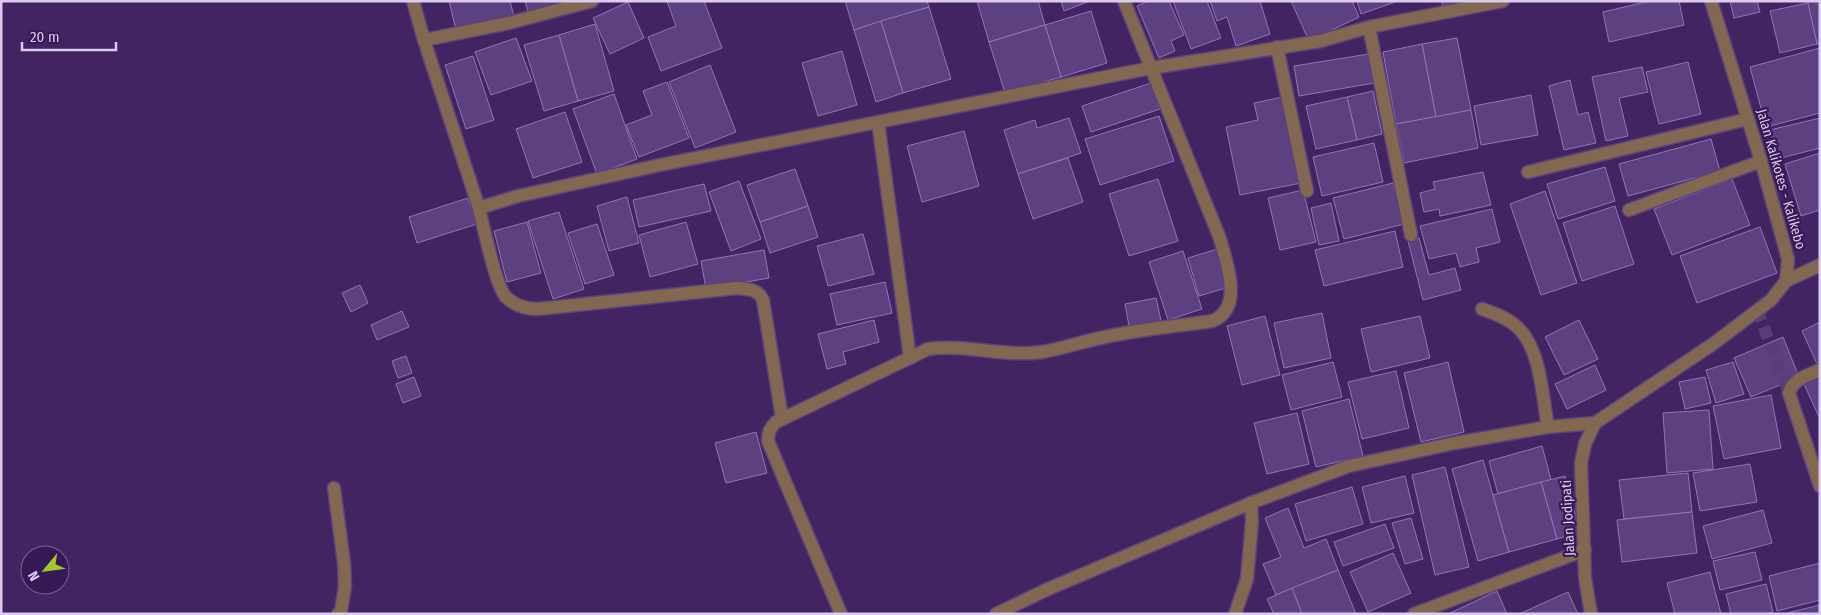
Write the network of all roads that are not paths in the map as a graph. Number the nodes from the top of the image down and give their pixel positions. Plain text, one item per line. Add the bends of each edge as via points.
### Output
1 (414, 1) edge
2 (592, 1) edge
3 (1124, 1) edge
4 (1711, 1) edge
5 (1498, 2) edge
6 (1369, 27) junction
7 (424, 40) junction
8 (1277, 48) junction
9 (1151, 68) junction
10 (1748, 119) junction
11 (878, 122) junction
12 (1761, 161) junction
13 (1528, 172) dead end
14 (1307, 191) dead end
15 (479, 208) junction
16 (1629, 210) dead end
17 (1411, 235) dead end
18 (1820, 266) edge
19 (1786, 281) junction
20 (1482, 309) dead end
21 (910, 358) junction
22 (1820, 370) edge
23 (782, 418) junction
24 (1595, 423) junction
25 (1548, 427) junction
26 (1820, 486) edge
27 (334, 488) dead end
28 (1251, 503) junction
29 (1585, 550) junction
30 (338, 614) edge
31 (841, 614) edge
32 (996, 614) edge
33 (1235, 614) edge
34 (1414, 614) edge
35 (1591, 614) edge

1 - 7 street
2 - 7 street via 509,23
3 - 9 street
4 - 10 street, Jalan Kalikotes - Kalikebo
5 - 6 street
6 - 8 street via 1321,41
6 - 17 street
7 - 15 street
8 - 9 street
8 - 14 street
9 - 11 street
9 - 21 street via 1219,236 1230,272 1232,295 1223,315 1212,321 1111,335 1042,352 943,347 928,349
10 - 12 street, Jalan Kalikotes - Kalikebo
10 - 13 street
11 - 15 street via 660,165 518,196
11 - 21 street
12 - 16 street
12 - 19 street, Jalan Kalikotes - Kalikebo via 1788,259
15 - 23 street via 504,296 520,306 538,309 737,288 758,292 763,300
18 - 19 street
19 - 24 street via 1771,300 1713,344
20 - 25 street via 1515,324 1530,343 1538,368
21 - 23 street
22 - 26 street via 1796,381 1789,393
23 - 31 street via 771,427 768,441
24 - 25 street
24 - 29 street, Jalan Jodipati via 1581,462
25 - 28 street via 1348,466
27 - 30 street via 345,586
28 - 32 street
28 - 33 street via 1247,579
29 - 34 street
29 - 35 street, Jalan Jodipati via 1585,578

